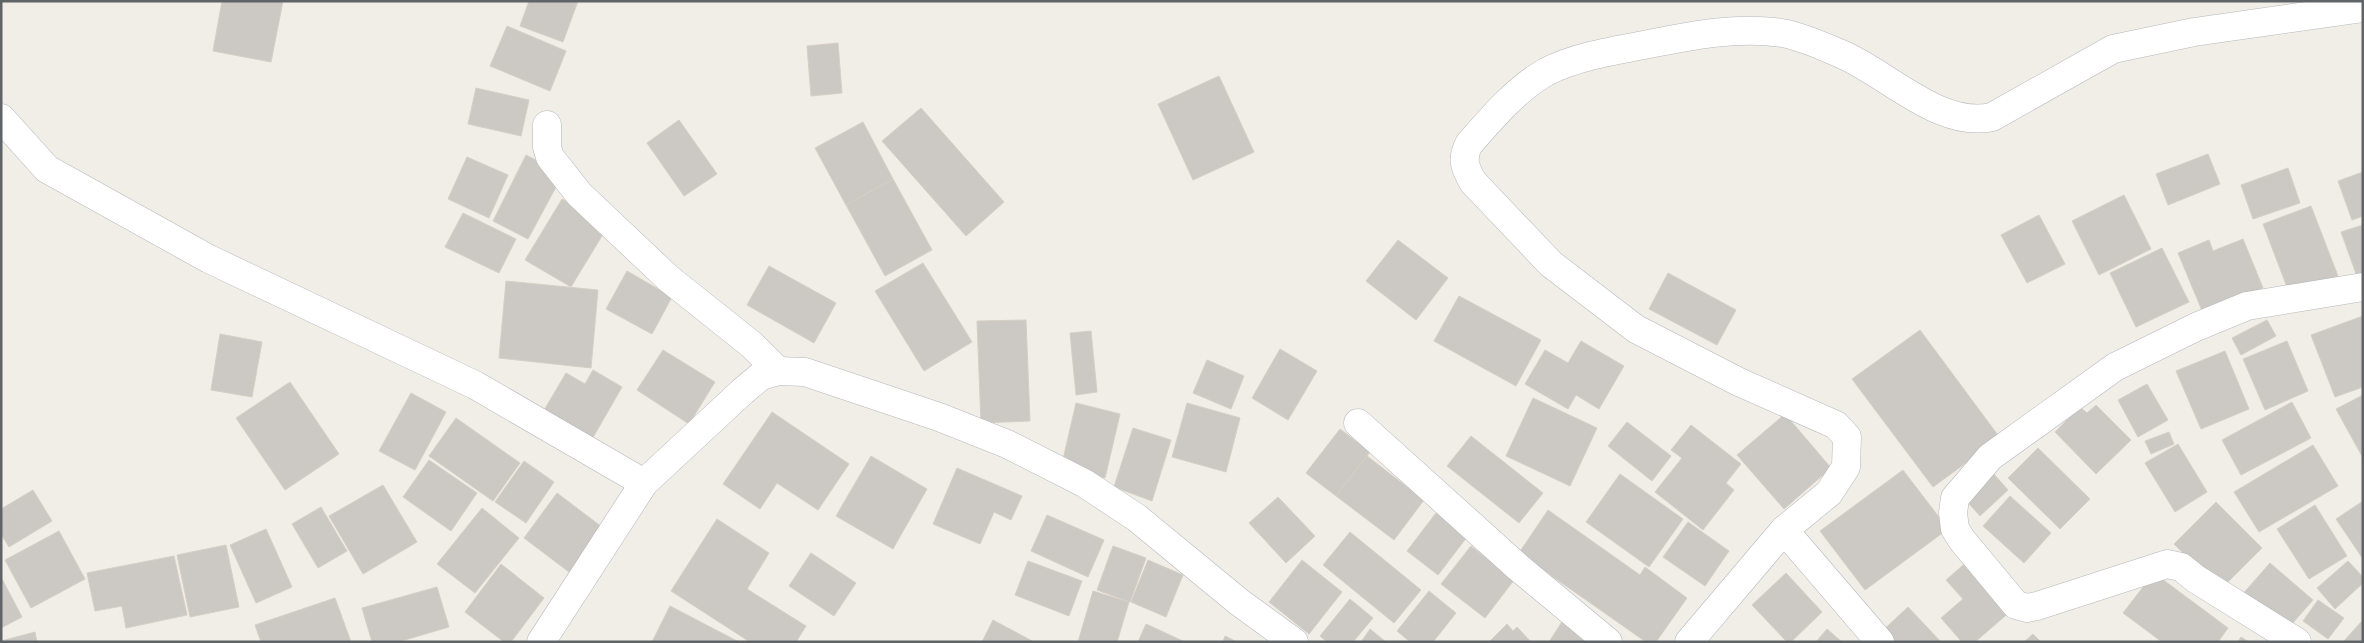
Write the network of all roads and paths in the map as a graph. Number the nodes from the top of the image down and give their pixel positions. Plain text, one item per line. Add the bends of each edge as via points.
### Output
1 (2363, 8) edge
2 (1, 118) edge
3 (547, 125) dead end
4 (2363, 287) edge
5 (778, 372) junction
6 (1358, 423) dead end
7 (644, 483) junction
8 (1784, 530) junction
9 (541, 642) edge
10 (1294, 642) edge
11 (1608, 642) edge
12 (1689, 642) edge
13 (1880, 642) edge
14 (2297, 642) edge

1 - 8 street via 2194,32 2113,49 1992,117 1981,119 1940,111 1841,54 1784,33 1741,31 1708,34 1615,50 1546,72 1516,94 1469,144 1464,153 1464,166 1473,182 1552,264 1636,328 1739,382 1836,425 1847,437 1846,467 1829,492
2 - 7 street via 47,169 209,259 475,385
3 - 5 street via 550,157 579,194 668,278 752,346
4 - 14 street via 2247,306 2115,367 1990,457 1955,498 1955,529 2016,605 2037,606 2167,564 2181,567 2196,580
5 - 7 street via 761,376
5 - 10 street via 805,372 939,417 1007,444 1084,483 1137,518 1239,602
6 - 11 street
7 - 9 street
8 - 12 street
8 - 13 street

